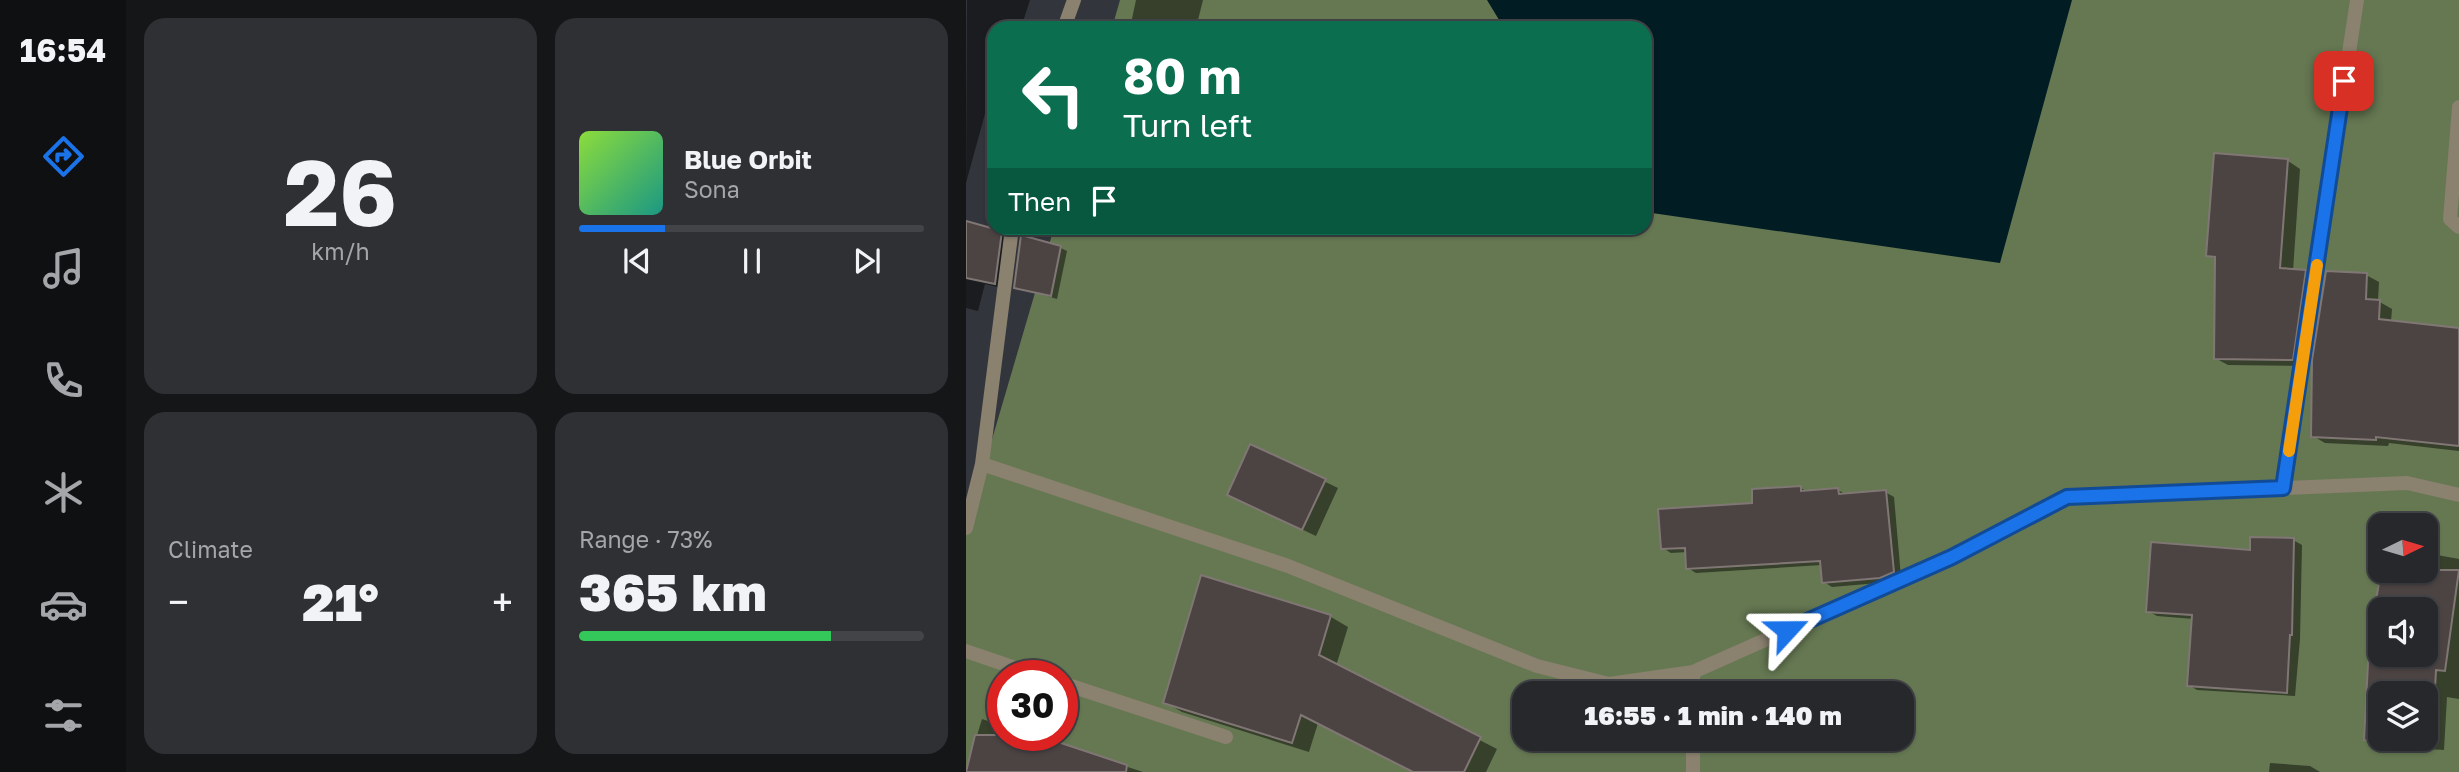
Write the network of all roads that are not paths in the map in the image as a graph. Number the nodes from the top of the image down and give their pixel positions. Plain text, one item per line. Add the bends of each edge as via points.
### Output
1 (1074, 0) edge
2 (2357, 0) edge
3 (1066, 21) edge
4 (2459, 107) edge
5 (2459, 227) edge
6 (1011, 235) edge
7 (982, 464) junction
8 (2283, 488) junction
9 (2459, 495) edge
10 (966, 528) edge
11 (966, 651) edge
12 (992, 660) edge
13 (1693, 672) junction
14 (1693, 681) edge
15 (1078, 688) edge
16 (1226, 737) dead end
17 (1693, 751) edge
18 (1693, 772) edge

1 - 3 street
2 - 8 street
4 - 5 street via 2450,219
6 - 7 street
7 - 10 street
7 - 13 street via 1288,566 1537,666 1609,684
8 - 9 street via 2407,483
8 - 13 street via 2067,497 1952,557
11 - 12 street
13 - 14 street
15 - 16 street
17 - 18 street

